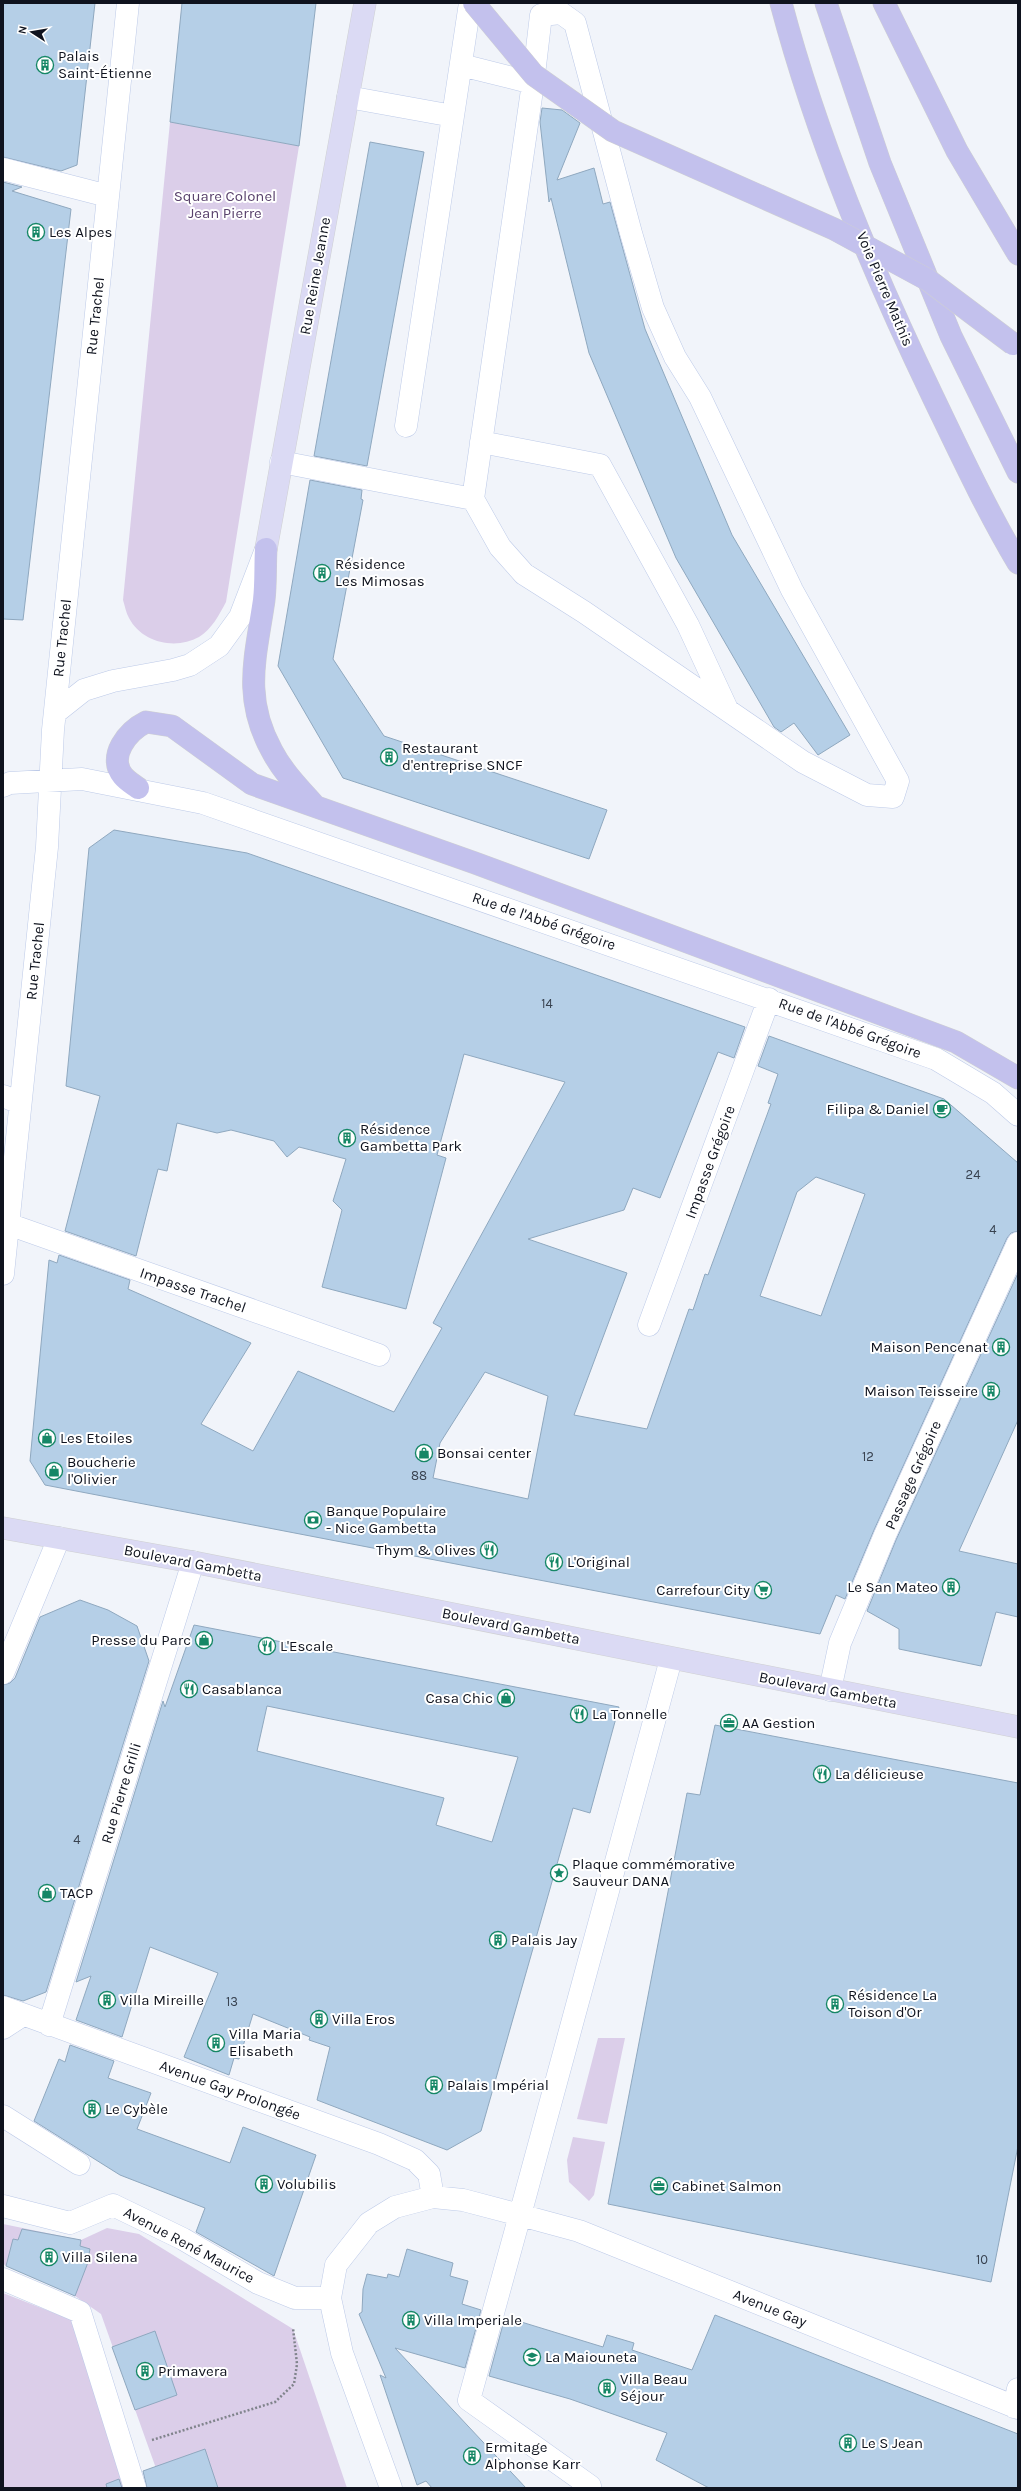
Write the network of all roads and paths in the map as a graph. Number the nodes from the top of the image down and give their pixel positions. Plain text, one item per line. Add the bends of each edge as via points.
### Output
1 (128, 3) edge
2 (365, 3) edge
3 (470, 3) edge
4 (474, 3) edge
5 (781, 3) edge
6 (826, 3) edge
7 (884, 3) edge
8 (542, 9) edge
9 (461, 65) junction
10 (533, 83) junction
11 (348, 97) junction
12 (453, 116) junction
13 (3, 169) edge
14 (108, 196) junction
15 (1018, 254) edge
16 (1018, 350) edge
17 (406, 426) dead end
18 (481, 442) junction
19 (282, 462) junction
20 (1018, 472) edge
21 (473, 499) junction
22 (266, 548) junction
23 (1018, 563) edge
24 (727, 710) junction
25 (55, 713) junction
26 (50, 781) junction
27 (3, 786) edge
28 (138, 788) junction
29 (317, 808) junction
30 (770, 999) junction
31 (1018, 1078) edge
32 (12, 1100) edge
33 (1018, 1115) edge
34 (8, 1224) junction
35 (1018, 1243) edge
36 (3, 1274) edge
37 (649, 1325) dead end
38 (379, 1355) dead end
39 (3, 1528) edge
40 (59, 1538) junction
41 (193, 1562) junction
42 (671, 1659) junction
43 (3, 1673) edge
44 (830, 1690) junction
45 (1018, 1727) edge
46 (13, 2011) edge
47 (49, 2024) junction
48 (3, 2028) edge
49 (3, 2116) edge
50 (79, 2164) dead end
51 (433, 2196) junction
52 (3, 2206) edge
53 (520, 2215) junction
54 (3, 2279) edge
55 (295, 2298) junction
56 (330, 2298) junction
57 (1017, 2401) edge
58 (121, 2448) junction
59 (590, 2486) dead end
60 (135, 2488) edge
61 (391, 2488) edge

1 - 14 street, Rue Trachel
2 - 11 main road, Rue Reine Jeanne
3 - 9 street
4 - 16 highway, bridge via 534,75 614,131 834,229 928,280
5 - 23 highway, Voie Pierre Mathis via 832,161 893,314 990,516
6 - 20 highway, bridge via 880,162 948,329
7 - 15 highway via 957,151
8 - 10 street
8 - 24 street via 561,13 575,23 653,308 675,357 700,396 792,590 898,781 893,797 867,796 803,762
9 - 10 street
9 - 12 street
10 - 18 street
11 - 12 street
11 - 19 main road, Rue Reine Jeanne
12 - 17 street
13 - 14 street
14 - 25 street, Rue Trachel
18 - 21 street
18 - 24 street via 600,465 688,625
19 - 21 street
19 - 22 main road, Rue Reine Jeanne
21 - 24 street via 500,547 524,574
22 - 25 street via 240,617 219,646 179,668 84,690
22 - 29 highway via 264,599 252,672 255,704 261,728 272,751 284,771
25 - 26 street, Rue Trachel
26 - 27 street, Rue de l'Abbé Grégoire via 10,783
26 - 28 street, Rue de l'Abbé Grégoire via 82,779
26 - 32 street, Rue Trachel via 47,847
28 - 29 highway via 123,776 118,763 119,752 129,732 146,722 158,722 172,726 252,784
28 - 30 street, Rue de l'Abbé Grégoire via 203,803
29 - 31 highway via 474,863 956,1042
30 - 33 street, Rue de l'Abbé Grégoire via 936,1059 993,1093
30 - 37 street, Impasse Grégoire
32 - 34 street, Rue Trachel
34 - 36 street, Rue Trachel
34 - 38 street, Impasse Trachel
35 - 44 street, Passage Grégoire via 886,1534 840,1643
39 - 40 main road, Boulevard Gambetta
40 - 41 main road, Boulevard Gambetta
40 - 43 street
41 - 42 main road, Boulevard Gambetta
41 - 47 street, Rue Pierre Grilli
42 - 44 main road, Boulevard Gambetta
42 - 53 street
44 - 45 main road, Boulevard Gambetta
46 - 47 street, Avenue Gay Prolongée
46 - 48 street
47 - 51 street, Avenue Gay Prolongée via 379,2144 415,2160 429,2174
49 - 50 street
51 - 53 street, Avenue Gay via 463,2200
51 - 56 street via 395,2207 369,2223 336,2265
52 - 55 street, Avenue René Maurice via 70,2223 114,2205 183,2239 258,2283
53 - 57 street, Avenue Gay via 580,2231
53 - 59 street via 469,2400
54 - 58 street via 80,2312
55 - 56 street, Avenue René Maurice
55 - 58 path via 293,2329 297,2364 294,2384 275,2402
56 - 61 street via 342,2353
58 - 60 street

